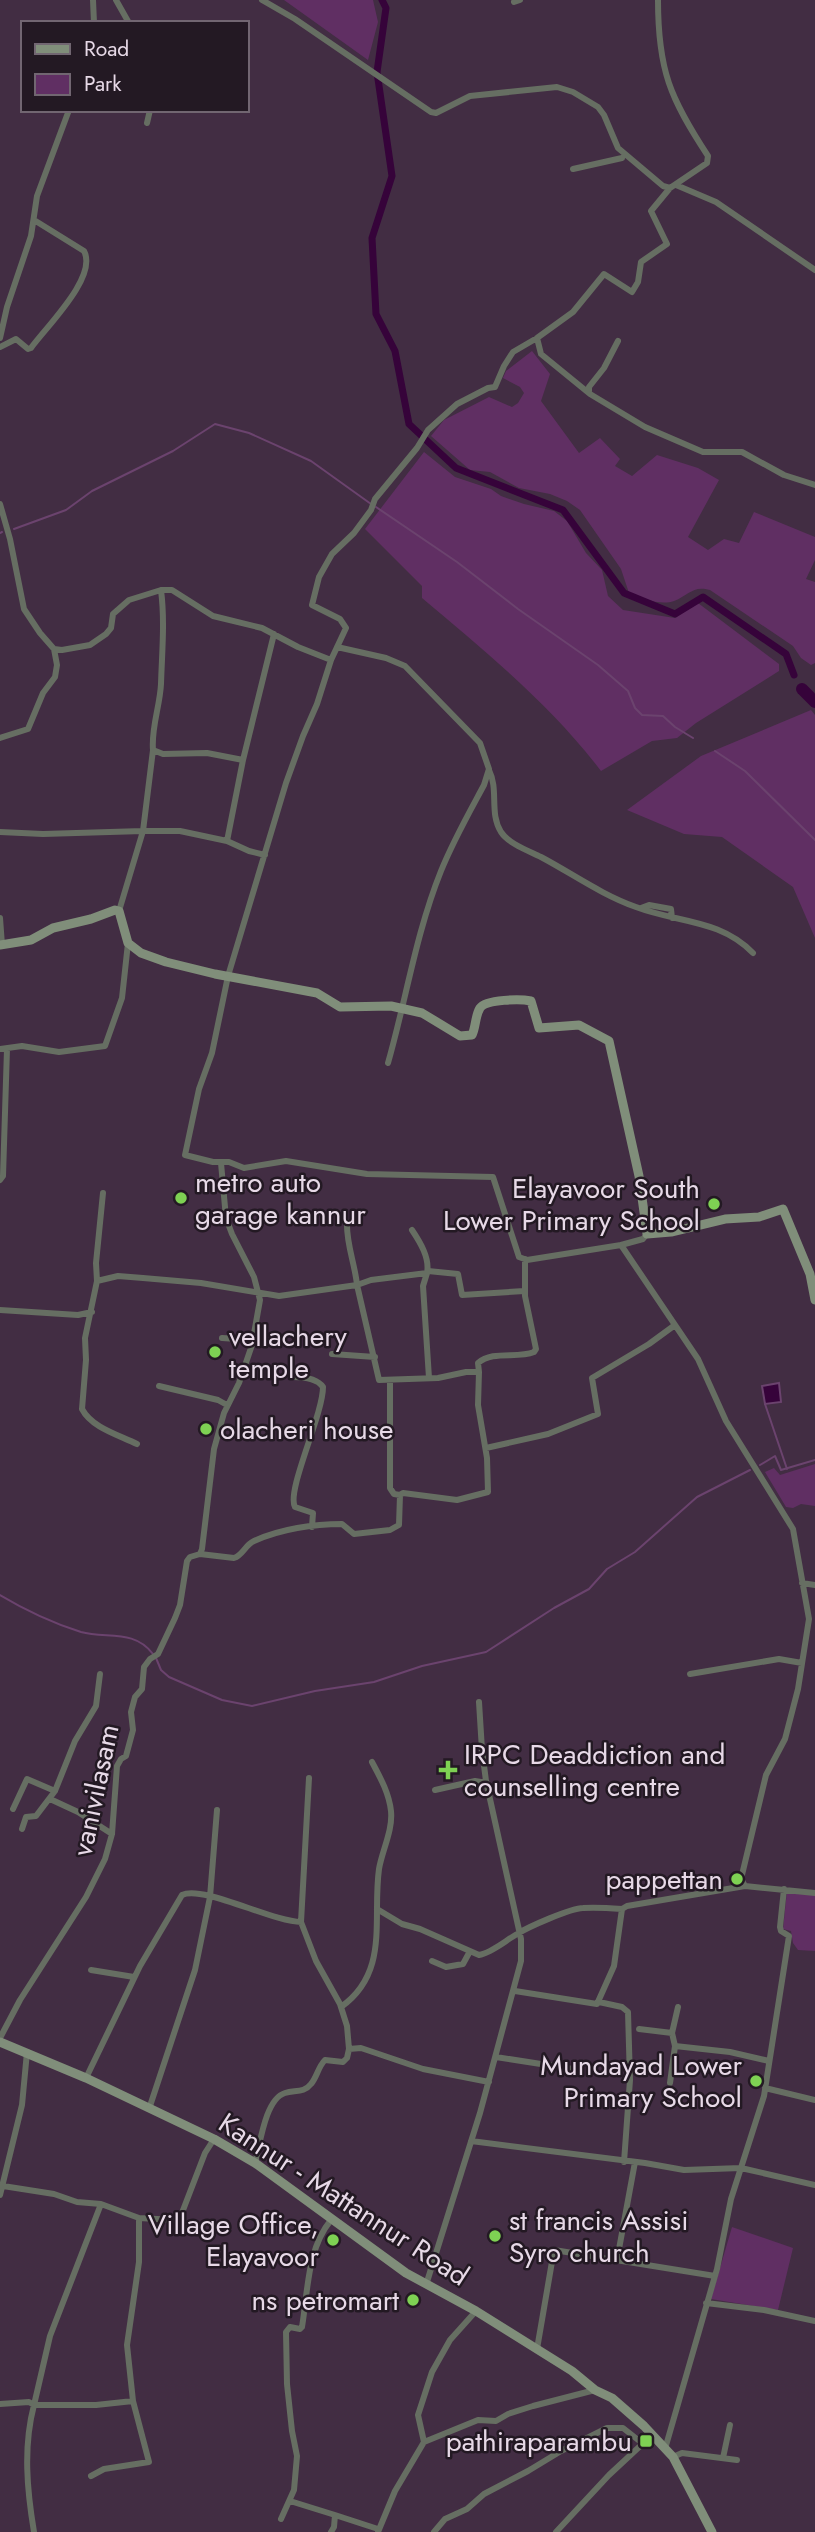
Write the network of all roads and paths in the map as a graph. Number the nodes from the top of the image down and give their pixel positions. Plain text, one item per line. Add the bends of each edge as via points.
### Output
1 (93, 0) edge
2 (116, 0) edge
3 (262, 0) edge
4 (658, 0) edge
5 (94, 21) edge
6 (128, 21) edge
7 (68, 112) edge
8 (150, 112) edge
9 (147, 123) dead end
10 (622, 158) dead end
11 (573, 169) dead end
12 (673, 186) junction
13 (34, 220) junction
14 (815, 270) edge
15 (0, 338) edge
16 (537, 338) junction
17 (618, 341) dead end
18 (0, 347) edge
19 (589, 391) junction
20 (815, 485) edge
21 (0, 504) edge
22 (161, 590) junction
23 (274, 634) junction
24 (337, 647) junction
25 (54, 649) junction
26 (331, 660) junction
27 (0, 738) edge
28 (153, 750) junction
29 (243, 760) junction
30 (489, 769) junction
31 (143, 831) junction
32 (0, 832) edge
33 (227, 841) junction
34 (265, 855) junction
35 (119, 911) junction
36 (0, 918) edge
37 (128, 943) junction
38 (1, 945) edge
39 (753, 953) dead end
40 (229, 976) junction
41 (404, 1009) junction
42 (3, 1049) edge
43 (388, 1063) dead end
44 (221, 1163) junction
45 (0, 1180) edge
46 (103, 1193) dead end
47 (347, 1222) dead end
48 (412, 1230) dead end
49 (647, 1234) junction
50 (621, 1245) junction
51 (525, 1259) junction
52 (427, 1272) junction
53 (97, 1281) junction
54 (358, 1285) junction
55 (258, 1291) junction
56 (524, 1291) junction
57 (815, 1300) edge
58 (0, 1310) edge
59 (92, 1312) junction
60 (676, 1325) junction
61 (222, 1338) dead end
62 (253, 1340) junction
63 (332, 1354) dead end
64 (375, 1357) junction
65 (479, 1372) junction
66 (293, 1377) dead end
67 (429, 1378) junction
68 (390, 1380) junction
69 (159, 1385) dead end
70 (228, 1405) junction
71 (137, 1444) dead end
72 (486, 1448) junction
73 (400, 1495) junction
74 (312, 1527) junction
75 (200, 1554) junction
76 (802, 1583) junction
77 (815, 1585) edge
78 (802, 1663) junction
79 (100, 1674) dead end
80 (690, 1674) dead end
81 (479, 1702) dead end
82 (372, 1762) dead end
83 (309, 1778) dead end
84 (487, 1783) junction
85 (435, 1790) dead end
86 (55, 1791) junction
87 (50, 1798) junction
88 (13, 1809) dead end
89 (217, 1810) dead end
90 (22, 1829) dead end
91 (112, 1834) junction
92 (745, 1886) junction
93 (784, 1889) junction
94 (815, 1893) edge
95 (209, 1897) junction
96 (377, 1909) junction
97 (622, 1909) junction
98 (302, 1922) junction
99 (519, 1933) junction
100 (469, 1952) junction
101 (432, 1961) dead end
102 (90, 1970) dead end
103 (134, 1977) junction
104 (515, 1991) junction
105 (599, 2002) junction
106 (341, 2007) junction
107 (678, 2007) dead end
108 (639, 2029) dead end
109 (673, 2033) junction
110 (0, 2040) edge
111 (675, 2046) junction
112 (349, 2049) junction
113 (27, 2052) junction
114 (496, 2057) junction
115 (769, 2061) junction
116 (573, 2069) dead end
117 (86, 2078) junction
118 (489, 2082) junction
119 (670, 2083) dead end
120 (765, 2088) junction
121 (815, 2100) edge
122 (149, 2109) junction
123 (214, 2139) junction
124 (471, 2141) junction
125 (624, 2162) junction
126 (635, 2162) junction
127 (255, 2163) junction
128 (741, 2168) junction
129 (815, 2185) edge
130 (3, 2186) junction
131 (0, 2195) edge
132 (101, 2204) junction
133 (139, 2218) junction
134 (331, 2220) junction
135 (617, 2260) junction
136 (715, 2276) junction
137 (426, 2285) junction
138 (706, 2303) junction
139 (476, 2311) junction
140 (815, 2321) edge
141 (537, 2349) junction
142 (595, 2390) junction
143 (133, 2401) junction
144 (0, 2404) edge
145 (34, 2405) junction
146 (730, 2425) dead end
147 (652, 2435) junction
148 (424, 2442) junction
149 (642, 2443) junction
150 (665, 2449) junction
151 (673, 2458) junction
152 (723, 2458) junction
153 (737, 2460) dead end
154 (91, 2476) dead end
155 (290, 2501) junction
156 (335, 2515) junction
157 (281, 2519) dead end
158 (378, 2530) edge
159 (34, 2532) edge
160 (331, 2532) edge
161 (434, 2532) edge
162 (556, 2532) edge
163 (712, 2532) edge

1 - 5 street
2 - 6 street
3 - 12 street via 436,113 470,96 557,87 573,92 598,107 625,155 663,186
4 - 12 street via 658,36 673,98 708,156 702,168
7 - 13 street via 37,196
8 - 9 street
10 - 11 street
12 - 14 street via 716,202
12 - 16 street via 651,211 667,244 641,262 632,292 604,274 573,312
13 - 15 street
13 - 18 street via 84,251 86,268 79,285 31,348 16,339
16 - 19 street via 541,354
16 - 24 street via 513,352 495,387 457,404 428,430 345,544 332,554 311,603 344,624 345,634
17 - 19 street
19 - 20 street via 663,436 703,452 742,452 784,475
21 - 25 street via 24,609
22 - 23 street via 179,593 213,616
22 - 25 street via 129,600 116,610 111,628 101,639 90,645
22 - 28 street via 165,625
23 - 26 street
23 - 29 street
24 - 26 street
24 - 30 street via 405,666 480,743
25 - 27 street via 55,677 28,729
26 - 34 street
28 - 29 street
28 - 31 street
29 - 33 street
30 - 39 street via 495,820 506,838 613,898 671,918 713,926 740,939
30 - 41 street via 440,872 412,963
31 - 32 street
31 - 33 street via 180,831
31 - 35 street
33 - 34 street
34 - 40 street
35 - 37 main road
35 - 38 main road via 62,925 31,940
36 - 38 street
37 - 40 main road via 166,962
37 - 42 street via 122,998 105,1046 59,1052 22,1046
40 - 41 main road via 317,993 340,1007
40 - 44 street via 185,1155
41 - 43 street
41 - 49 main road via 422,1013 466,1037 472,1035 485,1003 527,1000 534,1004 539,1028 579,1025 609,1041
42 - 45 street via 4,1176
44 - 51 street via 244,1168 286,1161 367,1174 493,1177 519,1257
44 - 55 street via 226,1218
46 - 53 street
47 - 54 street
48 - 52 street via 423,1250
49 - 50 street
49 - 57 main road via 759,1217 783,1209 810,1274
50 - 51 street
50 - 60 street
51 - 56 street
52 - 54 street
52 - 56 street via 458,1274 461,1295
52 - 67 street via 423,1286
53 - 55 street via 118,1276
53 - 59 street
54 - 55 street via 286,1296
54 - 64 street
55 - 62 street
56 - 65 street via 536,1349 525,1355 484,1359 478,1363
58 - 59 street
59 - 71 street via 85,1338 82,1409 99,1426
60 - 72 street via 592,1378 598,1414 543,1435
60 - 76 street via 698,1359 726,1421 793,1529
61 - 62 street
62 - 70 street
63 - 64 street
64 - 68 street via 379,1380
65 - 67 street
65 - 72 street via 478,1405
66 - 74 street via 323,1387 318,1418 292,1497 295,1507 313,1513
67 - 68 street
68 - 73 street via 390,1488
69 - 70 street
70 - 75 street via 214,1449
72 - 73 street via 488,1492 457,1500
73 - 74 street via 398,1528 354,1534 342,1524
74 - 75 street via 262,1537 239,1557
75 - 91 street, vanivilasam via 190,1557 185,1566 178,1611 156,1656 144,1667 142,1689 131,1712 132,1735 126,1756 117,1766
76 - 77 street
76 - 78 street via 809,1619
78 - 80 street via 779,1659
78 - 92 street via 785,1739 766,1775 743,1866
79 - 86 street via 96,1706 75,1741
81 - 84 street
82 - 96 street via 391,1812 379,1868
83 - 98 street
84 - 85 street via 475,1781
84 - 99 street
86 - 87 street
86 - 88 street via 27,1779
87 - 90 street via 36,1816 26,1817
87 - 91 street
89 - 95 street
91 - 110 street, vanivilasam via 90,1890
92 - 93 street
92 - 97 street
93 - 94 street
93 - 115 street via 780,1927 789,1936
95 - 98 street
95 - 103 street via 182,1895
95 - 122 street via 195,1970
96 - 100 street
96 - 106 street via 379,1935 372,1962 356,1997
97 - 99 street via 581,1908
97 - 105 street via 616,1960
98 - 106 street via 316,1961
99 - 100 street via 487,1954
99 - 104 street via 522,1947
100 - 101 street via 463,1964 446,1967
102 - 103 street
103 - 117 street
104 - 105 street
104 - 114 street
105 - 125 street via 628,2012 630,2080
106 - 112 street
107 - 109 street
108 - 109 street
109 - 111 street
110 - 113 main road, Kannur - Mattannur Road
111 - 115 street
111 - 119 street
112 - 118 street via 361,2048 424,2069
112 - 127 street via 343,2062 321,2063 312,2084 300,2092 284,2093 274,2102
113 - 117 main road, Kannur - Mattannur Road
113 - 130 street via 22,2105
114 - 116 street
114 - 118 street
115 - 120 street
117 - 122 main road, Kannur - Mattannur Road
118 - 124 street
120 - 121 street
120 - 128 street
122 - 123 main road, Kannur - Mattannur Road
123 - 127 main road, Kannur - Mattannur Road
123 - 133 street via 180,2218
124 - 125 street
124 - 137 street
125 - 126 street
126 - 128 street via 684,2170
126 - 135 street
127 - 134 main road, Kannur - Mattannur Road
128 - 129 street
128 - 136 street
130 - 131 street
130 - 132 street
132 - 133 street
132 - 145 street via 50,2336
133 - 143 street via 139,2262 127,2345
134 - 137 main road, Kannur - Mattannur Road
134 - 155 street via 316,2245 302,2327 290,2327 286,2332 287,2384 297,2456
135 - 136 street
135 - 141 street via 554,2250
136 - 138 street
137 - 139 main road, Kannur - Mattannur Road
138 - 140 street
138 - 150 street
139 - 141 main road, Kannur - Mattannur Road
139 - 148 street via 450,2340 432,2372 418,2415
141 - 142 main road, Kannur - Mattannur Road
142 - 147 main road, Kannur - Mattannur Road via 612,2398
142 - 148 street via 496,2421 478,2420
143 - 145 street
143 - 154 street via 149,2462 104,2469
144 - 145 street
145 - 159 street via 27,2491
146 - 152 street
147 - 149 street
147 - 150 main road, Kannur - Mattannur Road
148 - 158 street
149 - 161 street via 627,2430 607,2428 484,2494 445,2519
149 - 162 street
150 - 151 main road, Kannur - Mattannur Road
151 - 152 street via 682,2453
151 - 163 main road, Kannur - Mattannur Road
152 - 153 street
155 - 156 street
155 - 157 street
156 - 158 street
156 - 160 street

